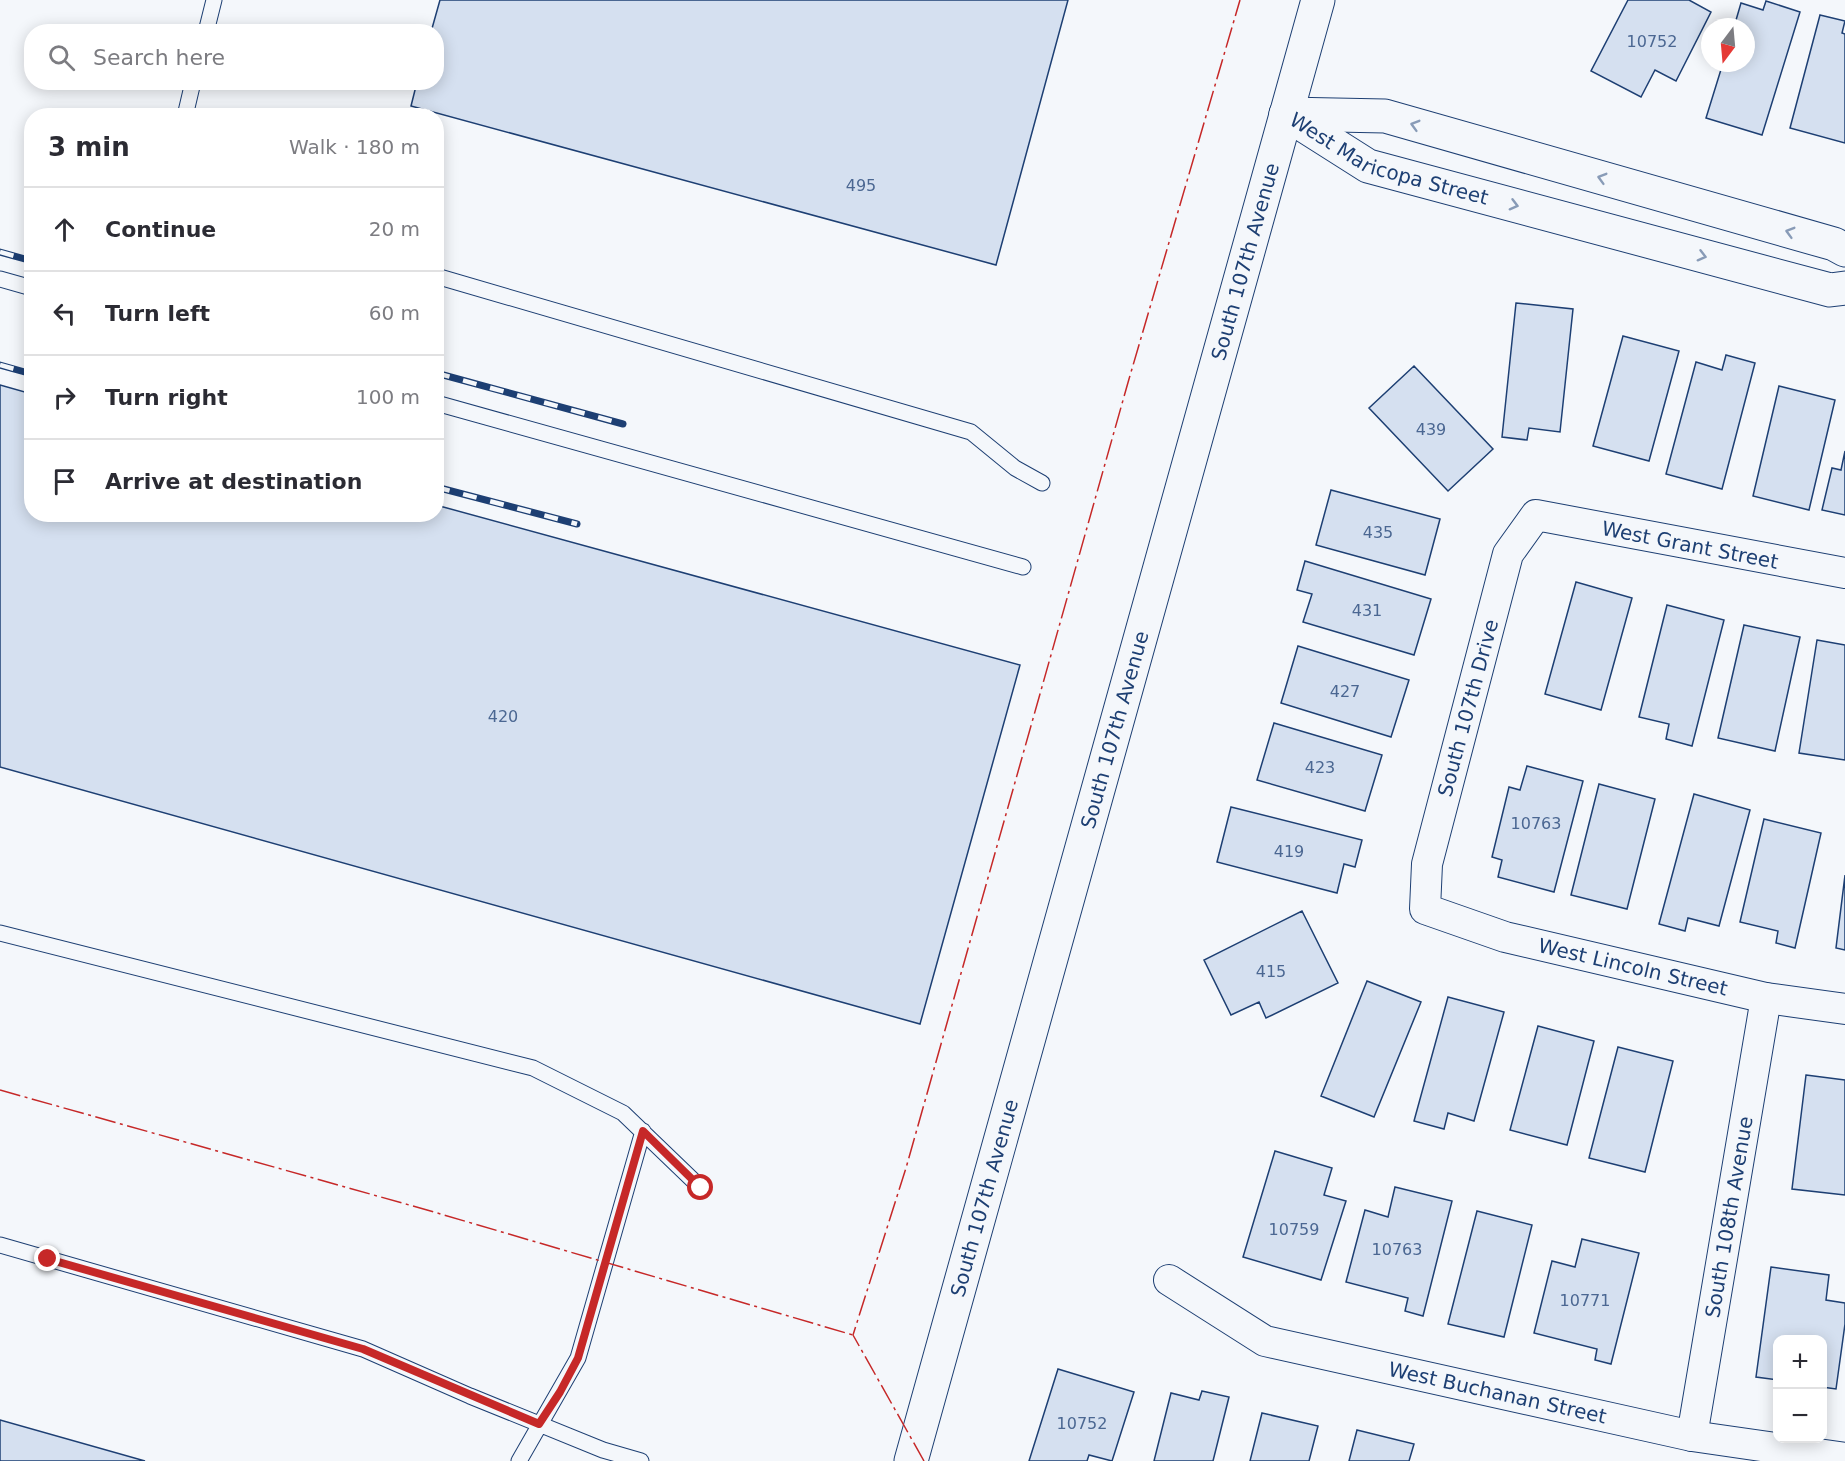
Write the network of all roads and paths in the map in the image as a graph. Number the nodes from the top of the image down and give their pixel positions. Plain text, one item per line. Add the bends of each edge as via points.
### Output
1 (214, 0) edge
2 (1318, 0) edge
3 (208, 24) edge
4 (191, 90) edge
5 (187, 108) edge
6 (1286, 114) junction
7 (1845, 250) edge
8 (444, 278) edge
9 (0, 279) edge
10 (24, 286) edge
11 (1845, 288) edge
12 (444, 405) edge
13 (1042, 483) dead end
14 (1536, 515) joint
15 (1023, 567) dead end
16 (1845, 573) edge
17 (1425, 909) joint
18 (0, 933) edge
19 (1766, 998) junction
20 (1845, 1009) edge
21 (643, 1131) junction
22 (701, 1188) dead end
23 (0, 1245) edge
24 (1169, 1280) dead end
25 (539, 1424) junction
26 (1692, 1436) junction
27 (1845, 1458) edge
28 (519, 1461) edge
29 (641, 1461) edge
30 (911, 1461) edge

1 - 3 lane
2 - 6 main road, South 107th Avenue
4 - 5 lane
7 -> 6 main road, West Maricopa Street via 1384,117
6 -> 11 main road, West Maricopa Street via 1368,166 1830,290
6 - 30 main road, South 107th Avenue
8 - 13 lane via 971,432 1015,468
9 - 10 lane
12 - 15 lane
14 - 16 street, West Grant Street
14 - 17 street, South 107th Drive via 1508,554 1427,864
17 - 19 street, West Lincoln Street via 1505,937
18 - 21 lane via 533,1068 623,1113
19 - 20 street, West Lincoln Street
19 - 26 street, South 108th Avenue
21 - 22 lane
21 - 25 lane via 578,1358
23 - 25 lane via 363,1349
24 - 26 street, West Buchanan Street via 1265,1341
25 - 28 lane
25 - 29 lane
26 - 27 street, West Buchanan Street

